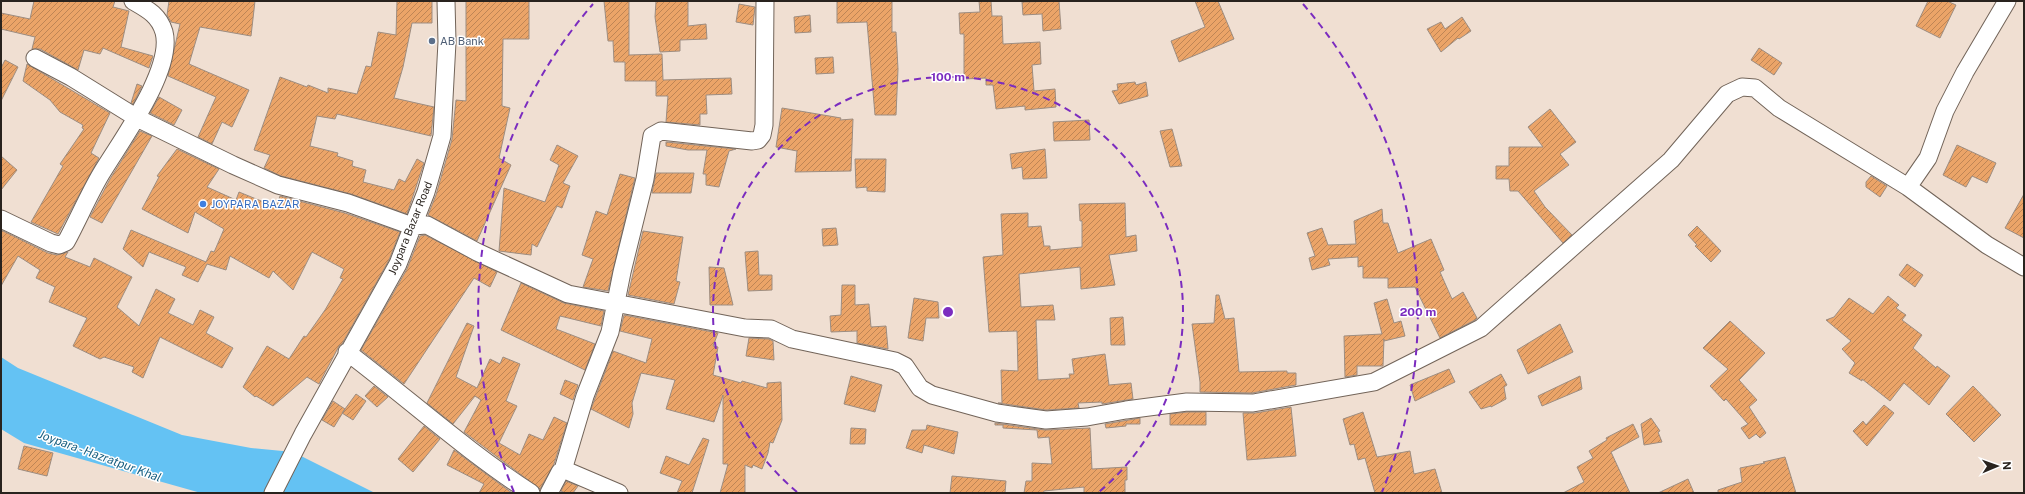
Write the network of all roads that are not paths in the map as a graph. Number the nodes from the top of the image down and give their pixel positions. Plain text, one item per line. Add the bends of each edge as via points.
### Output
1 (133, 1) edge
2 (446, 1) edge
3 (765, 1) edge
4 (2007, 1) edge
5 (35, 58) dead end
6 (137, 118) junction
7 (1908, 187) junction
8 (1, 219) edge
9 (412, 226) junction
10 (2024, 267) edge
11 (616, 303) junction
12 (347, 352) junction
13 (563, 470) junction
14 (274, 493) edge
15 (531, 493) edge
16 (549, 493) edge
17 (619, 493) edge

1 - 6 street via 155,14 164,32 165,51 150,94
2 - 9 street, Joypara Bazar Road via 447,42 442,136 426,192
3 - 11 street via 762,135 758,140 752,141 661,131 652,136 645,179
4 - 7 street via 1945,111 1928,158
5 - 6 street
6 - 8 street via 101,175 66,242 59,245 51,243
6 - 9 street via 278,185 348,203
7 - 10 street via 1987,245
7 - 11 street via 1779,108 1754,88 1742,87 1727,94 1671,160 1481,328 1374,382 1253,403 1187,402 1070,419 1046,420 997,413 932,395 920,388 905,366 895,360 792,339 771,329 745,328
9 - 11 street via 427,225 477,252 568,294
9 - 12 street, Joypara Bazar Road via 398,264
11 - 13 street via 610,332 585,396
12 - 14 street, Joypara Bazar Road via 302,434
12 - 15 street via 440,428
13 - 16 street
13 - 17 street

